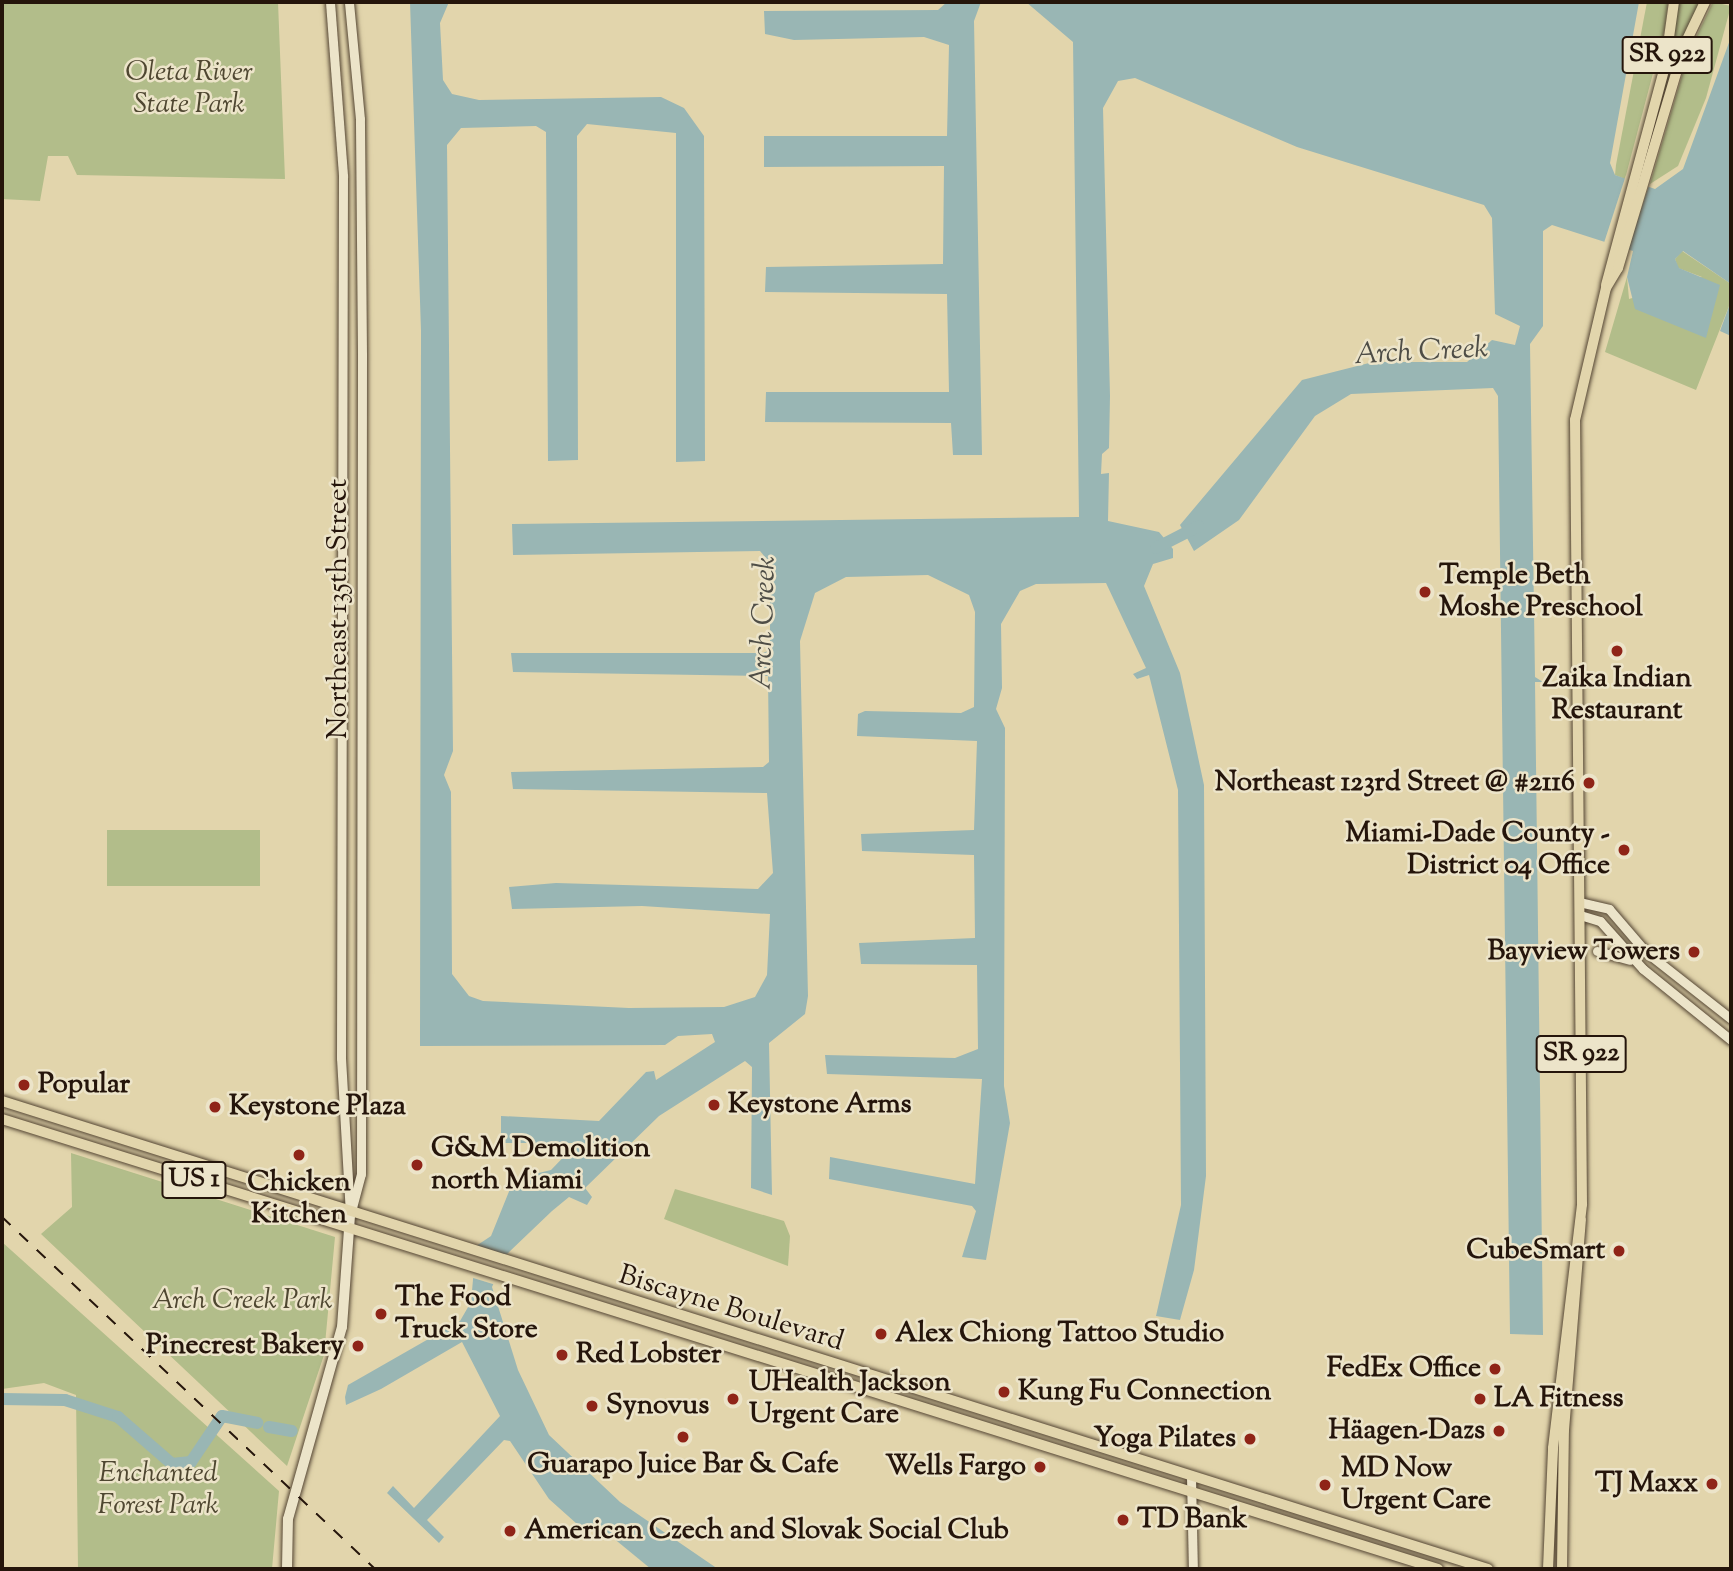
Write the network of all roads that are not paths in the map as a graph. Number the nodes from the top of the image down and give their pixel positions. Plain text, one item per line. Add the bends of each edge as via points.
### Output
1 (330, 2) edge
2 (349, 2) edge
3 (1674, 2) edge
4 (1705, 2) edge
5 (335, 37) junction
6 (354, 37) junction
7 (1640, 173) junction
8 (343, 286) junction
9 (362, 286) junction
10 (343, 537) junction
11 (362, 538) junction
12 (343, 801) junction
13 (362, 801) junction
14 (1580, 902) junction
15 (1580, 915) junction
16 (1597, 951) dead end
17 (1643, 969) junction
18 (1731, 1019) edge
19 (1731, 1040) edge
20 (2, 1101) edge
21 (43, 1114) junction
22 (2, 1119) edge
23 (38, 1130) junction
24 (191, 1161) junction
25 (187, 1178) junction
26 (350, 1215) junction
27 (350, 1230) junction
28 (1569, 1338) junction
29 (1563, 1349) junction
30 (1571, 1364) junction
31 (1083, 1443) junction
32 (1051, 1450) junction
33 (1123, 1455) junction
34 (1088, 1460) junction
35 (1191, 1477) junction
36 (1192, 1493) junction
37 (1549, 1493) junction
38 (1561, 1514) junction
39 (1548, 1564) edge
40 (287, 1569) edge
41 (1193, 1569) edge
42 (1438, 1569) edge
43 (1488, 1569) edge
44 (1539, 1569) edge
45 (1562, 1569) edge

1 - 5 street, Northeast 135th Street
2 - 6 street, Northeast 135th Street
3 - 7 main road, SR 922 via 1668,54
4 - 7 main road, SR 922 via 1684,46
5 - 6 street
5 - 8 street, Northeast 135th Street
6 - 9 street, Northeast 135th Street
7 - 14 main road, SR 922 via 1606,288 1574,428
8 - 9 street
8 - 10 street, Northeast 135th Street
9 - 11 street, Northeast 135th Street
10 - 11 street
10 - 12 street, Northeast 135th Street
11 - 13 street, Northeast 135th Street
12 - 13 street
12 - 26 street, Northeast 135th Street via 341,1058
13 - 26 street, Northeast 135th Street via 361,1185
14 - 15 main road, SR 922
14 - 18 street via 1607,907 1646,952
15 - 17 street via 1600,921
15 - 28 main road, SR 922 via 1581,1220
16 - 17 street via 1616,953
17 - 19 street
20 - 21 main road, Biscayne Boulevard / US 1
21 - 23 main road
21 - 24 main road, Biscayne Boulevard / US 1
22 - 23 main road, Biscayne Boulevard / US 1
23 - 25 main road, Biscayne Boulevard / US 1
24 - 25 main road
24 - 26 main road, Biscayne Boulevard / US 1
25 - 27 main road, Biscayne Boulevard / US 1
26 - 27 main road, Northeast 135th Street
26 - 31 main road, Biscayne Boulevard / US 1
27 - 32 main road, Biscayne Boulevard / US 1
27 - 40 main road, Northeast 135th Street via 335,1362 289,1486
28 - 29 main road, SR 922
28 - 30 main road, SR 922
29 - 30 main road
29 - 37 main road, SR 922
30 - 38 main road, SR 922
31 - 32 main road
31 - 33 main road, Biscayne Boulevard / US 1
32 - 34 main road, Biscayne Boulevard / US 1
33 - 34 main road
33 - 35 main road, Biscayne Boulevard / US 1
34 - 36 main road, Biscayne Boulevard / US 1
35 - 36 street
35 - 43 main road, Biscayne Boulevard / US 1
36 - 41 street
36 - 42 main road, Biscayne Boulevard / US 1
37 - 38 main road
37 - 39 main road, SR 922
38 - 45 main road, SR 922
39 - 44 main road

